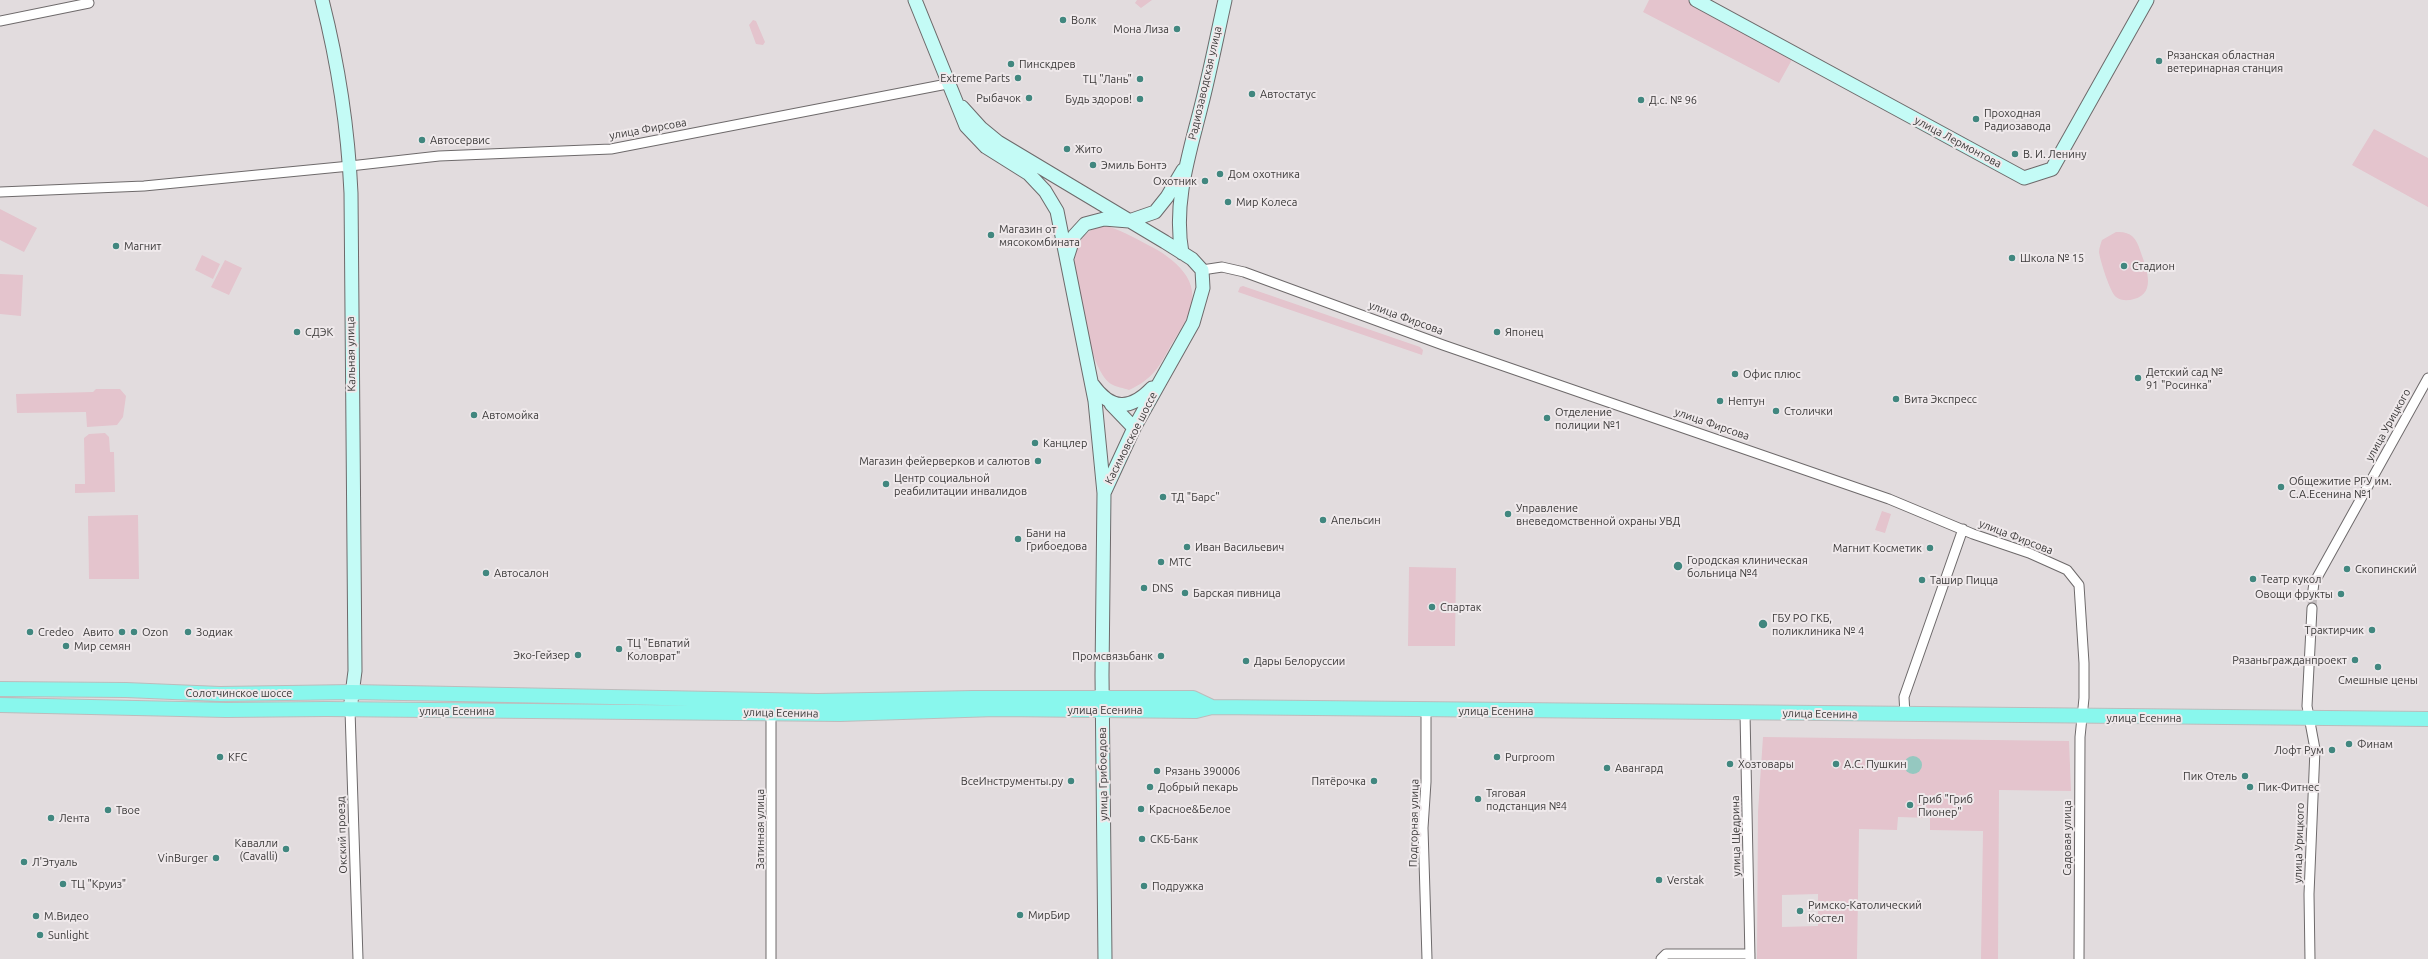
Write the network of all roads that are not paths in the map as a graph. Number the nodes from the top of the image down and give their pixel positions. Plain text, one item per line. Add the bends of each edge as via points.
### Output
1 (322, 0) edge
2 (915, 0) edge
3 (1225, 0) edge
4 (1696, 0) edge
5 (2147, 0) edge
6 (89, 3) dead end
7 (0, 21) edge
8 (947, 84) junction
9 (953, 96) junction
10 (350, 166) junction
11 (1185, 167) junction
12 (0, 192) edge
13 (1129, 221) junction
14 (1182, 253) junction
15 (1066, 260) junction
16 (1202, 270) junction
17 (1164, 374) junction
18 (2428, 378) edge
19 (1092, 384) junction
20 (1095, 401) junction
21 (1111, 404) junction
22 (1134, 428) junction
23 (1104, 493) junction
24 (1963, 529) junction
25 (2313, 590) tunnel mouth
26 (2312, 608) tunnel mouth
27 (0, 689) edge
28 (126, 690) junction
29 (352, 692) junction
30 (0, 705) edge
31 (1102, 705) junction
32 (772, 706) junction
33 (126, 709) junction
34 (350, 710) junction
35 (1426, 711) junction
36 (1745, 713) junction
37 (1905, 715) junction
38 (2082, 718) junction
39 (2309, 718) junction
40 (2428, 719) edge
41 (1750, 957) edge
42 (358, 959) edge
43 (772, 959) edge
44 (1105, 959) edge
45 (1427, 959) edge
46 (1661, 959) edge
47 (2079, 959) edge
48 (2310, 959) edge

1 - 10 main road, Кальная улица via 334,45
2 - 8 main road, Касимовское шоссе
3 - 11 main road, Радиозаводская улица via 1202,106
4 - 5 main road, улица Лермонтова via 2024,178 2052,169
6 - 7 street
8 - 9 main road, Касимовское шоссе
8 - 10 street, улица Фирсова via 611,149 440,156
9 - 13 main road, Касимовское шоссе via 981,128 998,142
9 - 15 main road, Касимовское шоссе via 966,126 986,147 1029,174 1045,191 1057,210
10 - 12 street, улица Фирсова via 144,186
10 - 29 main road, Кальная улица via 355,671
11 - 13 main road via 1158,209
11 - 14 main road via 1179,218
13 - 14 main road, Касимовское шоссе
13 - 15 main road, Касимовское шоссе via 1104,219 1085,224 1074,236
14 - 16 main road, Касимовское шоссе
15 - 19 main road, Касимовское шоссе
16 - 17 main road, Касимовское шоссе via 1203,288 1193,323
16 - 24 street, улица Фирсова via 1222,267 1244,272 1841,482
17 - 21 main road via 1142,398 1127,404
17 - 22 main road, Касимовское шоссе
18 - 25 street, улица Урицкого
19 - 20 main road, Касимовское шоссе
19 - 21 main road
20 - 21 street
20 - 23 main road, Касимовское шоссе
21 - 22 main road
22 - 23 main road, Касимовское шоссе
23 - 31 main road, улица Грибоедова
24 - 37 street via 1904,697
24 - 38 street, улица Фирсова via 2067,570 2079,585 2084,663
26 - 39 street, улица Урицкого via 2307,706
27 - 28 main road, Солотчинское шоссе
28 - 29 main road, Солотчинское шоссе via 220,694
28 - 33 street
29 - 32 main road, улица Есенина
29 - 34 main road, Кальная улица
30 - 33 main road, Солотчинское шоссе
31 - 32 main road, улица Есенина via 840,714
31 - 35 main road, улица Есенина via 1196,711 1212,708
31 - 44 main road, улица Грибоедова
32 - 34 main road, улица Есенина
32 - 43 street, Затинная улица
33 - 34 main road, Солотчинское шоссе
34 - 42 street, Окский проезд
35 - 36 main road, улица Есенина
35 - 45 street, Подгорная улица via 1423,828
36 - 37 main road, улица Есенина
36 - 41 street, улица Щедрина
37 - 38 main road, улица Есенина
38 - 39 main road, улица Есенина
38 - 47 street, Садовая улица
39 - 40 main road, улица Есенина
39 - 48 street, улица Урицкого via 2315,749 2309,894
41 - 46 street via 1666,954

